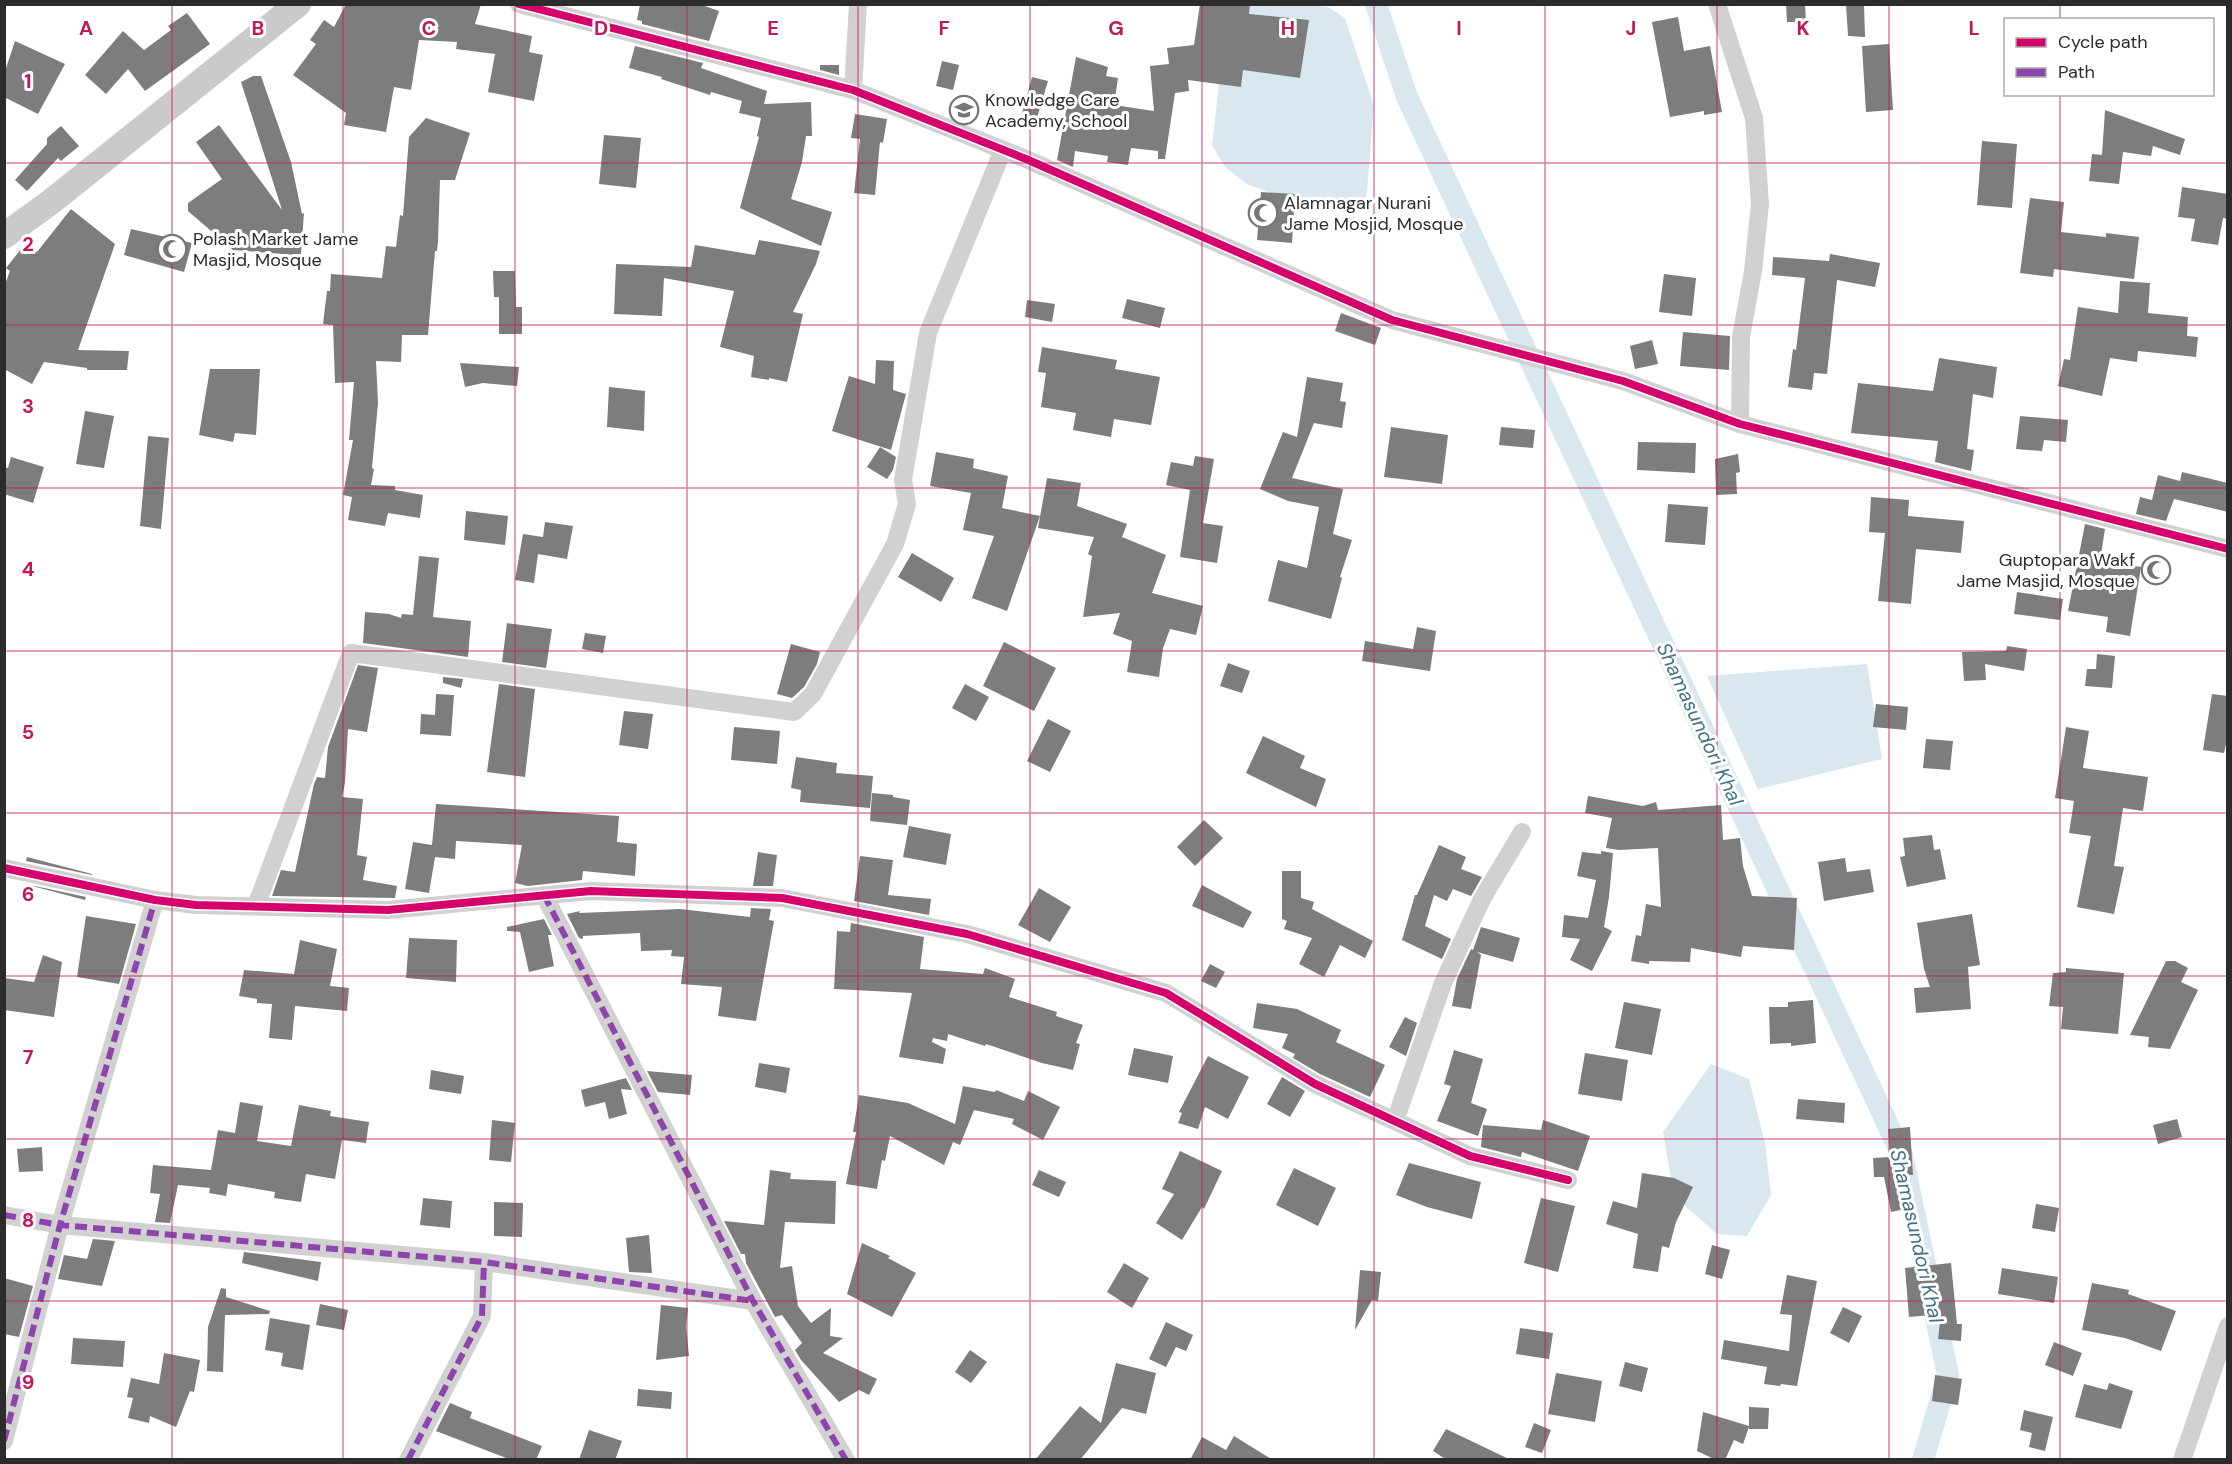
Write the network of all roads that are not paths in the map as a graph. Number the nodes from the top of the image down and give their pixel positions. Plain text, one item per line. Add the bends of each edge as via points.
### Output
1 (298, 4) edge
2 (519, 4) edge
3 (858, 4) edge
4 (1717, 4) edge
5 (853, 90) junction
6 (1003, 150) junction
7 (4, 236) edge
8 (1740, 424) junction
9 (2228, 549) edge
10 (1522, 832) dead end
11 (4, 868) edge
12 (544, 895) junction
13 (155, 900) junction
14 (256, 906) junction
15 (1395, 1122) junction
16 (1568, 1180) dead end
17 (4, 1215) edge
18 (60, 1225) junction
19 (484, 1262) junction
20 (753, 1301) junction
21 (2228, 1326) edge
22 (4, 1441) edge
23 (408, 1460) edge
24 (846, 1460) edge
25 (2182, 1460) edge

1 - 7 main road
2 - 5 street
3 - 5 street
4 - 8 street via 1754,118 1760,204 1741,337
5 - 6 street
6 - 8 street via 1392,320 1623,381
6 - 14 street via 928,333 903,480 907,504 895,544 813,694 794,712 351,653
8 - 9 street
10 - 15 street via 1482,899 1443,983
11 - 13 street
12 - 14 street via 388,910
12 - 15 street via 591,891 782,898 968,934 1166,993 1315,1084
12 - 20 street
13 - 14 street
13 - 18 street
15 - 16 street via 1470,1156
17 - 18 street
18 - 19 street
18 - 22 street
19 - 20 street
19 - 23 street via 482,1317
20 - 24 street
21 - 25 street

